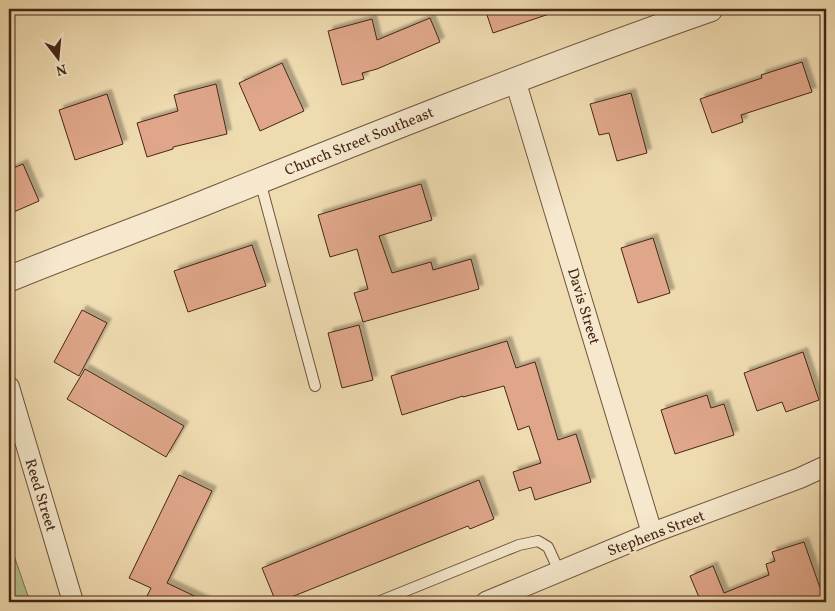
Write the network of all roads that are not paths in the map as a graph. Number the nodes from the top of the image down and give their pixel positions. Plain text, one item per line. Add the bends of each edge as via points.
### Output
1 (710, 9) edge
2 (516, 80) junction
3 (260, 180) junction
4 (9, 279) edge
5 (315, 386) dead end
6 (9, 387) edge
7 (826, 466) edge
8 (652, 533) junction
9 (559, 571) junction
10 (73, 602) edge
11 (378, 602) edge
12 (486, 602) edge

1 - 2 street, Church Street Southeast
2 - 3 street, Church Street Southeast
2 - 8 street, Davis Street
3 - 4 street, Church Street Southeast
3 - 5 lane
6 - 10 street, Reed Street
7 - 8 street, Stephens Street
8 - 9 street, Stephens Street
9 - 11 lane via 548,547 538,541 519,545
9 - 12 street, Stephens Street

